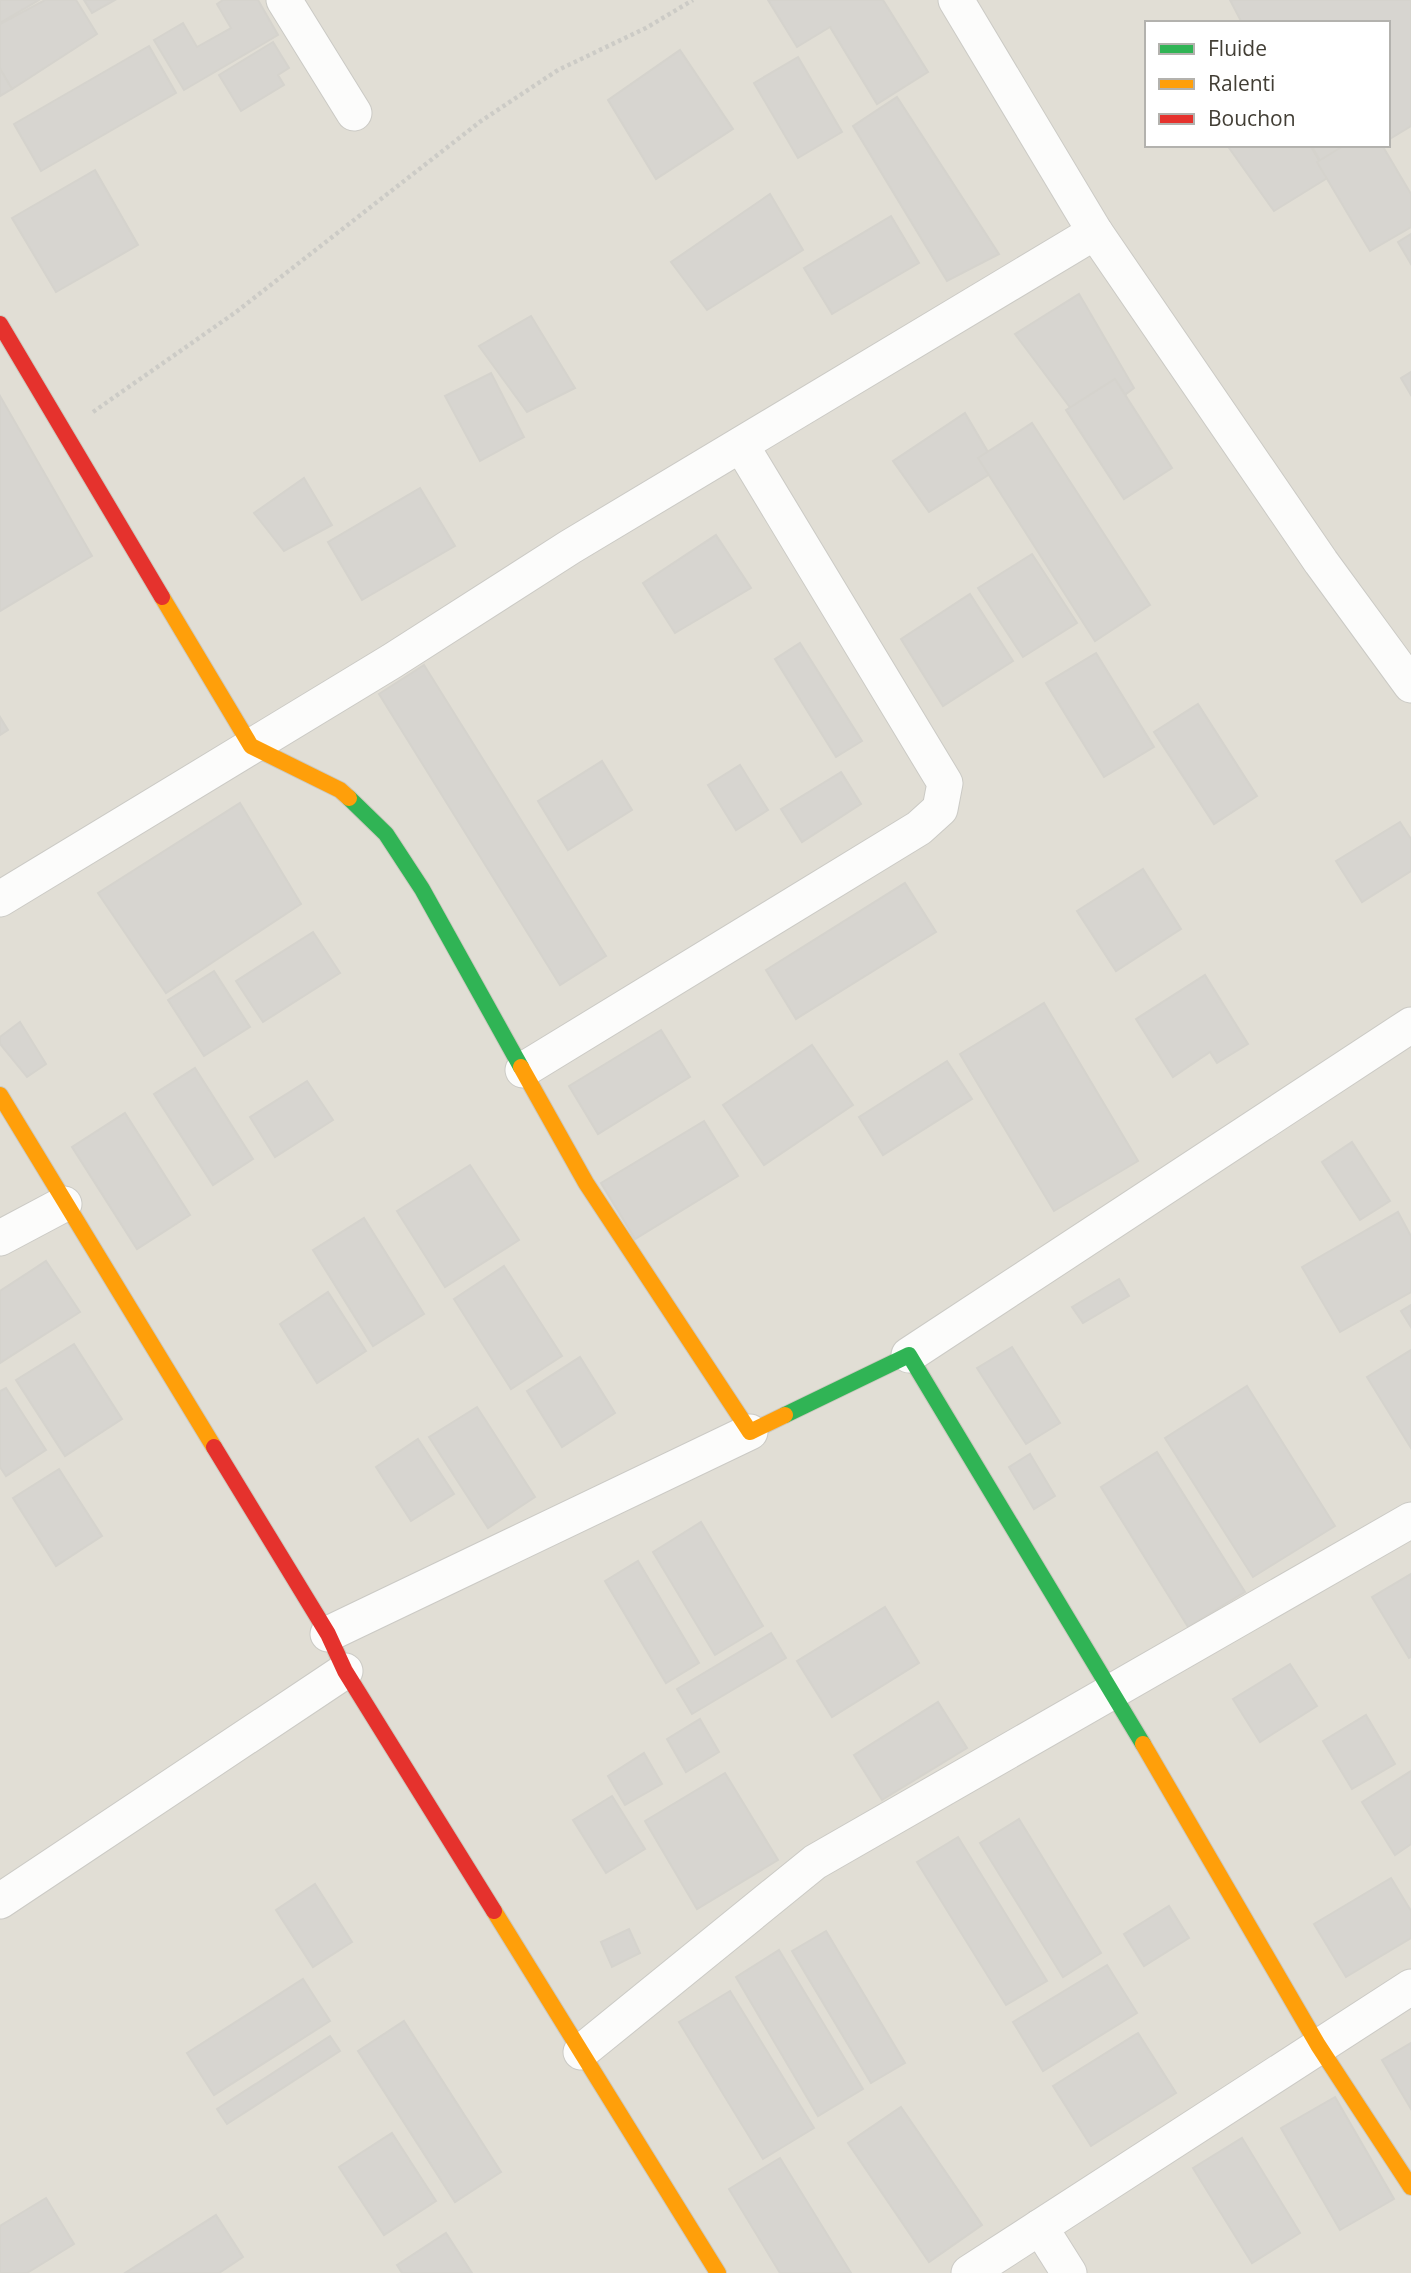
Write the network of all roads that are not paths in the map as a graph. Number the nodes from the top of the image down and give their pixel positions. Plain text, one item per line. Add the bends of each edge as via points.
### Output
1 (284, 0) edge
2 (956, 0) edge
3 (354, 113) dead end
4 (1095, 232) junction
5 (0, 324) edge
6 (741, 445) junction
7 (1411, 685) edge
8 (251, 746) junction
9 (0, 899) edge
10 (1411, 1025) edge
11 (523, 1070) junction
12 (0, 1095) edge
13 (64, 1204) junction
14 (0, 1238) edge
15 (909, 1355) junction
16 (750, 1432) junction
17 (1411, 1520) edge
18 (328, 1634) junction
19 (345, 1671) junction
20 (1112, 1690) junction
21 (0, 1901) edge
22 (1411, 1987) edge
23 (1318, 2045) junction
24 (582, 2052) junction
25 (1411, 2188) edge
26 (1040, 2227) junction
27 (718, 2273) edge
28 (969, 2273) edge
29 (1069, 2273) edge

1 - 3 street
2 - 4 street
4 - 6 street
4 - 7 street
5 - 8 street
6 - 8 street
6 - 11 street via 945,783 940,809 919,828
8 - 9 street
8 - 11 street via 340,790 386,835 422,889
10 - 15 street
11 - 16 street via 586,1183
12 - 13 street
13 - 14 street
13 - 18 street
15 - 16 street
15 - 20 street
16 - 18 street
17 - 20 street
18 - 19 street
19 - 21 street
19 - 24 street
20 - 23 street
20 - 24 street via 815,1862
22 - 23 street
23 - 25 street
23 - 26 street
24 - 27 street
26 - 28 street
26 - 29 street

